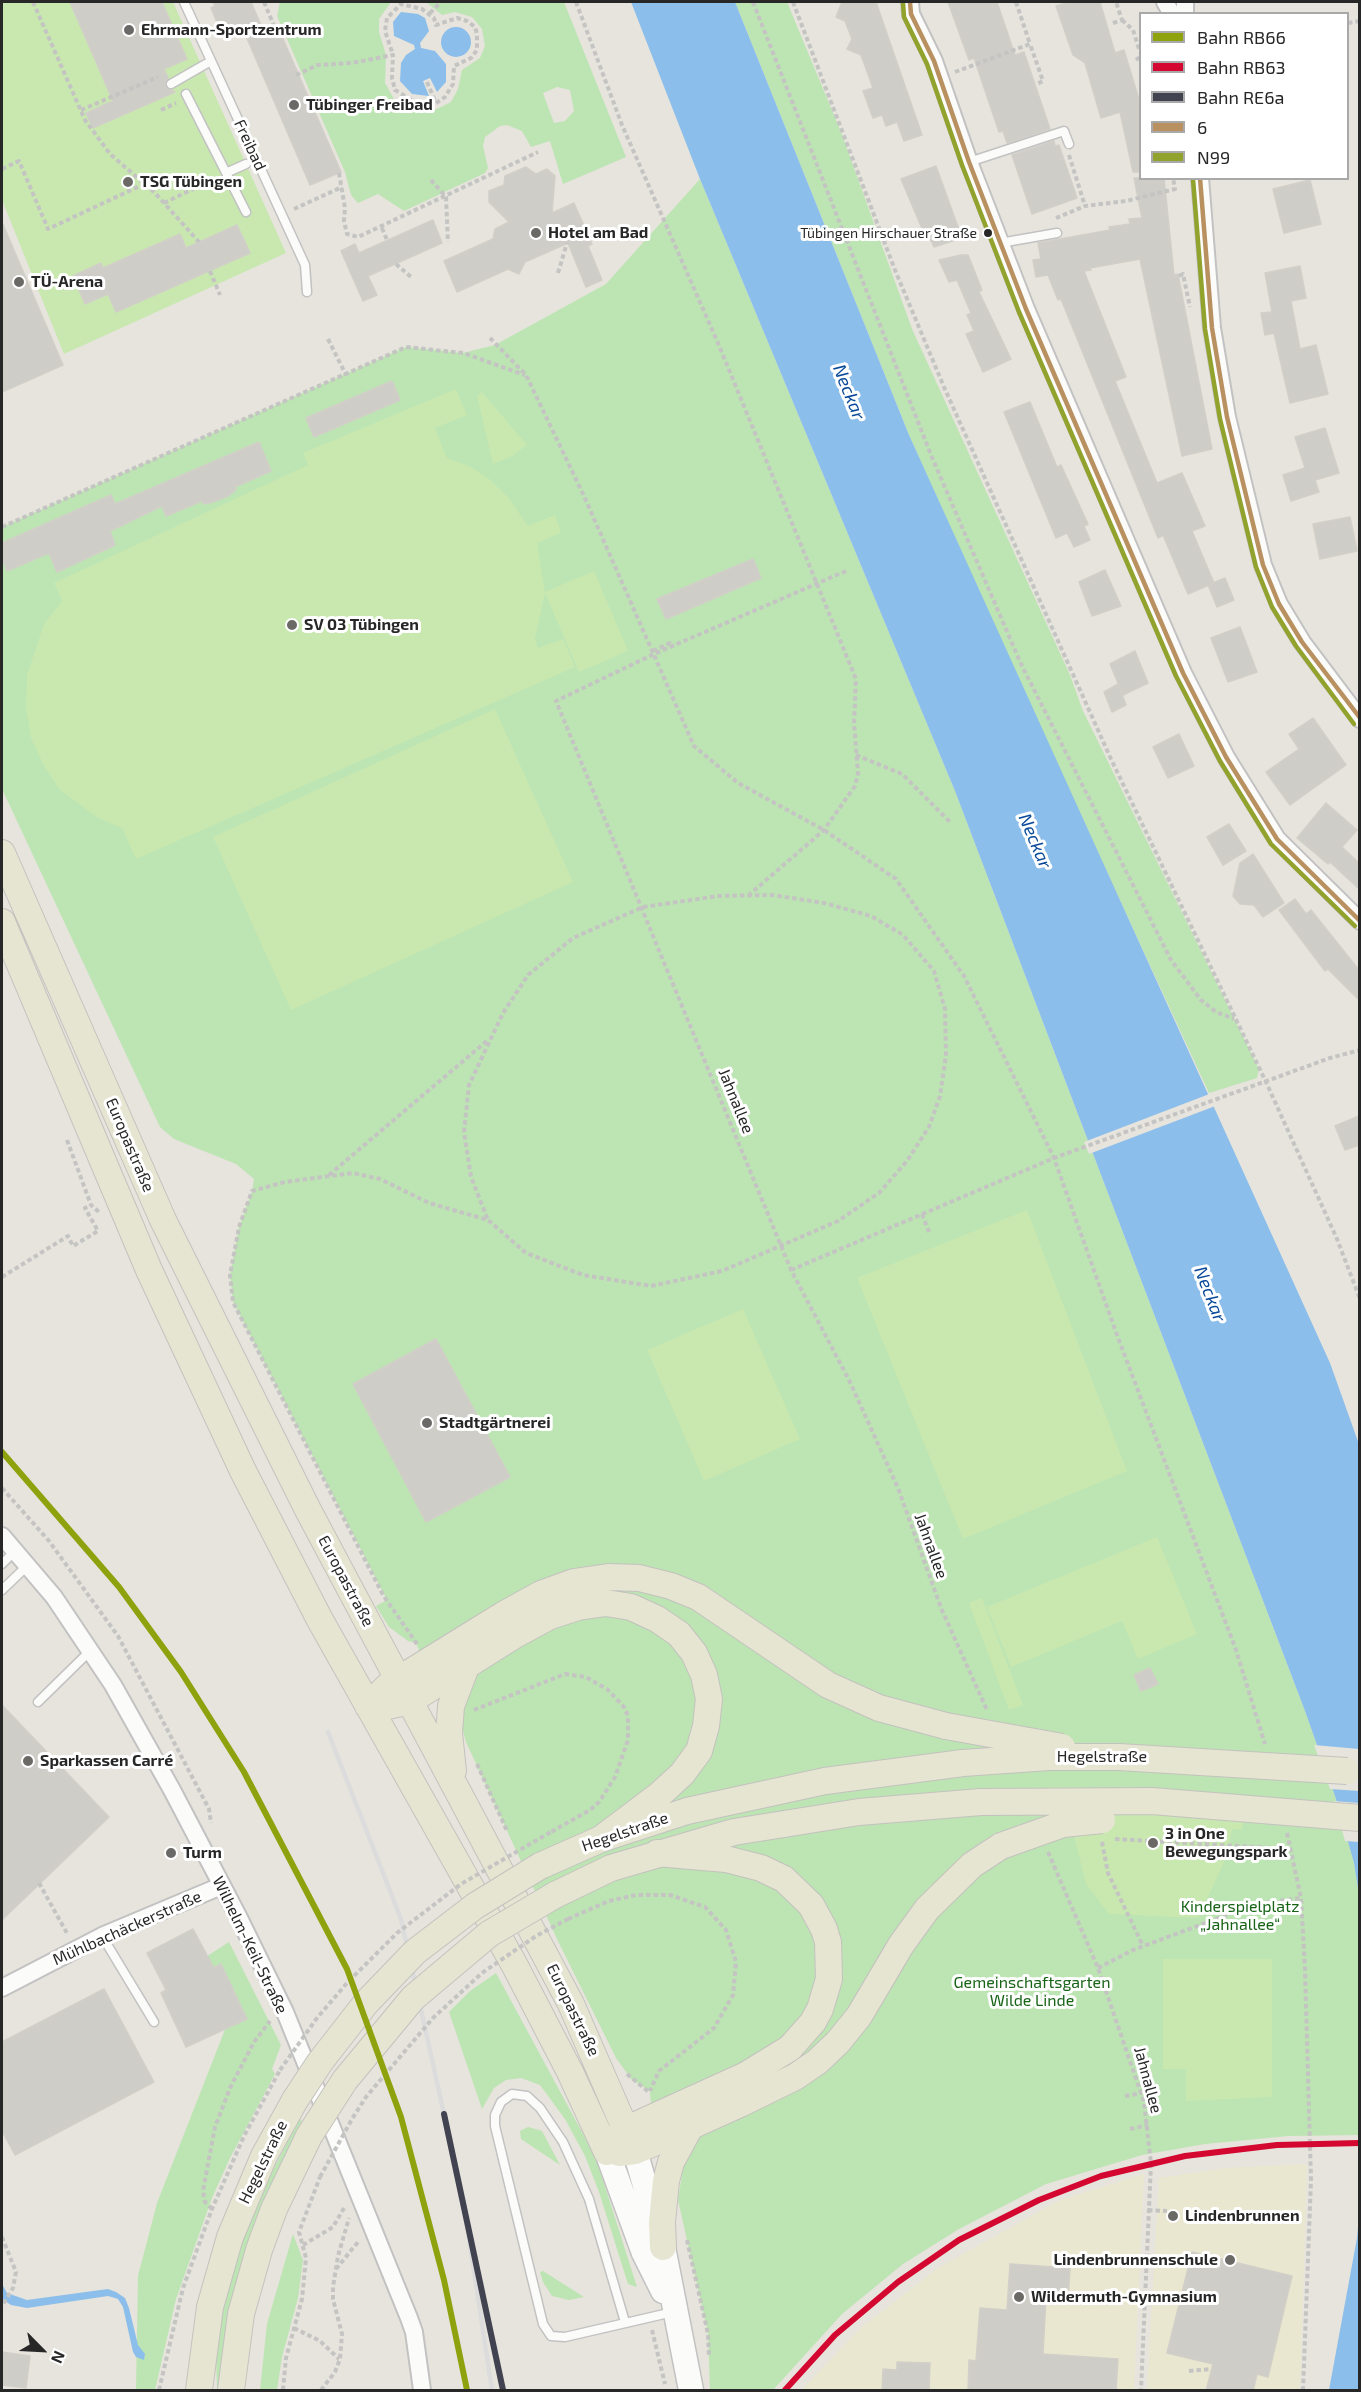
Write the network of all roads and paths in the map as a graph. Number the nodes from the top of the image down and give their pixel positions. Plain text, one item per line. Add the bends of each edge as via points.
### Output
1 (33, 2) edge
2 (184, 2) edge
3 (264, 2) edge
4 (441, 2) edge
5 (576, 2) edge
6 (753, 2) edge
7 (793, 2) edge
8 (910, 2) edge
9 (1016, 2) edge
10 (1116, 2) edge
11 (430, 13) junction
12 (1122, 20) junction
13 (1113, 22) dead end
14 (277, 33) dead end
15 (1030, 44) junction
16 (1139, 49) edge
17 (393, 55) junction
18 (211, 61) junction
19 (165, 74) dead end
20 (296, 75) dead end
21 (940, 78) junction
22 (427, 82) dead end
23 (171, 84) dead end
24 (1037, 84) dead end
25 (186, 94) dead end
26 (177, 103) dead end
27 (436, 103) junction
28 (81, 110) junction
29 (161, 110) dead end
30 (1069, 144) dead end
31 (538, 152) dead end
32 (1062, 153) dead end
33 (969, 162) junction
34 (246, 164) dead end
35 (2, 169) edge
36 (228, 172) junction
37 (339, 173) dead end
38 (213, 179) dead end
39 (431, 180) dead end
40 (1173, 180) edge
41 (1200, 180) edge
42 (144, 184) junction
43 (342, 187) junction
44 (446, 197) junction
45 (164, 204) junction
46 (1085, 206) junction
47 (246, 212) dead end
48 (281, 215) junction
49 (1053, 219) dead end
50 (382, 228) junction
51 (1057, 233) dead end
52 (387, 240) dead end
53 (199, 242) dead end
54 (448, 242) dead end
55 (567, 243) dead end
56 (1000, 243) junction
57 (396, 264) dead end
58 (210, 271) dead end
59 (558, 273) dead end
60 (411, 277) dead end
61 (308, 292) dead end
62 (220, 295) dead end
63 (490, 338) dead end
64 (328, 339) dead end
65 (346, 375) junction
66 (526, 375) junction
67 (2, 527) edge
68 (846, 571) dead end
69 (815, 584) junction
70 (654, 652) junction
71 (1359, 719) edge
72 (856, 755) junction
73 (951, 823) dead end
74 (824, 830) junction
75 (2, 853) edge
76 (749, 895) junction
77 (643, 907) junction
78 (1359, 921) edge
79 (2, 922) edge
80 (1235, 1019) junction
81 (491, 1037) junction
82 (1359, 1050) edge
83 (1266, 1082) junction
84 (1054, 1158) junction
85 (328, 1176) junction
86 (91, 1204) dead end
87 (922, 1214) junction
88 (488, 1220) junction
89 (929, 1232) dead end
90 (783, 1247) junction
91 (791, 1270) junction
92 (2, 1277) edge
93 (1359, 1299) edge
94 (2, 1488) edge
95 (2, 1536) edge
96 (15, 1550) junction
97 (2, 1564) edge
98 (28, 1565) junction
99 (2, 1590) edge
100 (941, 1608) dead end
101 (91, 1650) junction
102 (424, 1662) junction
103 (468, 1664) junction
104 (398, 1679) junction
105 (410, 1701) junction
106 (38, 1702) dead end
107 (368, 1706) junction
108 (471, 1710) dead end
109 (1119, 1757) junction
110 (1359, 1772) edge
111 (456, 1788) junction
112 (1152, 1801) junction
113 (209, 1809) dead end
114 (1359, 1818) edge
115 (550, 1832) dead end
116 (601, 1839) junction
117 (1290, 1849) dead end
118 (657, 1853) junction
119 (39, 1883) dead end
120 (221, 1886) junction
121 (1301, 1898) dead end
122 (1082, 1928) dead end
123 (102, 1936) junction
124 (1143, 1946) junction
125 (76, 1949) junction
126 (1098, 1968) junction
127 (2, 1988) edge
128 (271, 2021) dead end
129 (154, 2022) dead end
130 (650, 2091) dead end
131 (1142, 2093) junction
132 (1125, 2097) dead end
133 (1148, 2126) junction
134 (690, 2127) junction
135 (1130, 2129) dead end
136 (631, 2140) junction
137 (607, 2151) junction
138 (344, 2208) dead end
139 (212, 2209) dead end
140 (1148, 2210) junction
141 (1167, 2211) dead end
142 (351, 2212) dead end
143 (366, 2235) dead end
144 (2, 2237) edge
145 (303, 2245) junction
146 (663, 2247) junction
147 (336, 2269) junction
148 (2, 2306) edge
149 (674, 2312) junction
150 (625, 2322) junction
151 (294, 2328) junction
152 (340, 2359) junction
153 (1211, 2369) dead end
154 (1189, 2371) dead end
155 (233, 2385) edge
156 (199, 2391) edge
157 (282, 2391) edge
158 (321, 2391) edge
159 (422, 2391) edge
160 (691, 2391) edge
161 (1141, 2391) edge

1 - 28 path
2 - 18 lane, Freibad
3 - 14 path
4 - 11 path
5 - 69 path via 622,124 713,332
6 - 80 path via 931,455 1021,664 1171,960 1202,1000 1216,1012
7 - 80 path via 944,387 1111,759
8 - 21 street via 911,14
9 - 15 path
10 - 12 path
11 - 17 path via 410,4 394,9 387,18 385,31
11 - 27 path via 436,25 457,18 467,21 475,27 479,43 471,58 454,66 453,84
12 - 13 path
12 - 16 path via 1133,30
15 - 21 path
15 - 24 path via 1043,81
17 - 20 path via 318,65
17 - 27 path via 395,90 417,103
18 - 23 lane
18 - 48 lane, Freibad
19 - 28 path
21 - 33 street
22 - 27 path
25 - 36 lane
26 - 29 path
28 - 42 path via 110,154
30 - 33 lane via 1064,131
31 - 44 path
32 - 46 path via 1068,151
33 - 56 street
34 - 36 lane
35 - 42 path via 19,161 48,229
36 - 47 lane
37 - 43 path
38 - 45 path
39 - 44 path
40 - 46 path via 1175,189
41 - 71 street via 1212,328 1227,417 1263,565 1279,604 1302,642
42 - 45 path
43 - 48 path
43 - 50 path via 348,234 365,236
44 - 50 path
44 - 54 path
45 - 53 path
46 - 49 path
48 - 61 lane, Freibad via 305,265
50 - 52 path
51 - 56 lane
55 - 59 path
56 - 78 street via 1183,673 1226,757 1277,839
57 - 60 path
58 - 62 path
63 - 66 path
64 - 65 path
65 - 66 path via 406,347 463,353
65 - 67 path
66 - 70 path
68 - 69 path
69 - 70 path
69 - 72 path via 856,679
70 - 74 path via 694,746 738,783
70 - 77 path, Jahnallee via 556,701
72 - 73 path via 902,774
72 - 74 path via 855,786
74 - 76 path
74 - 84 path via 896,879 964,976
75 - 104 main road, Europastraße via 162,1220
76 - 77 path
76 - 90 path via 824,903 871,916 903,935 934,971 945,1009 946,1055 940,1096 929,1127 908,1160 879,1193 838,1221
77 - 81 path via 573,938 528,975
77 - 90 path, Jahnallee
79 - 107 main road, Europastraße via 164,1302 243,1471
80 - 83 path
81 - 85 path
81 - 88 path via 469,1085 464,1132 471,1177
82 - 83 path
83 - 84 path
83 - 93 path via 1337,1239
84 - 87 path
85 - 88 path via 353,1173 380,1179 429,1203
85 - 102 path via 252,1191 239,1227 230,1275 233,1302 383,1595 410,1632
86 - 92 path via 85,1208 98,1231 73,1246 69,1236
87 - 89 path
87 - 91 path
88 - 90 path via 527,1253 582,1275 651,1286 722,1271
90 - 91 path, Jahnallee
91 - 100 path, Jahnallee via 849,1380 898,1488
94 - 113 path via 49,1541 118,1636
95 - 96 street, Wilhelm-Keil-Straße
96 - 97 lane
96 - 98 street, Wilhelm-Keil-Straße
98 - 99 lane
98 - 101 street, Wilhelm-Keil-Straße
101 - 106 lane
101 - 120 street, Wilhelm-Keil-Straße via 146,1742
102 - 104 main road
102 - 109 main road, bridge via 541,1594 574,1582 639,1578 671,1586 713,1605 813,1676 855,1699 946,1726
103 - 105 main road
103 - 111 main road via 457,1684 449,1718
103 - 116 main road via 550,1616 606,1603 631,1607 657,1619 679,1634 694,1653 709,1699 699,1751 658,1796
104 - 105 main road, Europastraße
104 - 107 main road
105 - 107 main road via 397,1706
105 - 111 main road, Europastraße
107 - 137 main road, Europastraße via 514,1964
108 - 115 path via 565,1674 586,1677 607,1689 624,1707 627,1746 608,1790 590,1810
109 - 110 main road, Hegelstraße, bridge
109 - 116 main road, Hegelstraße, bridge via 1049,1757 910,1768 687,1811
111 - 136 main road, Europastraße via 571,2004
112 - 114 main road, Hegelstraße, bridge
112 - 118 main road, Hegelstraße, bridge via 981,1802 899,1808 797,1820
112 - 134 main road, bridge via 1102,1820 1042,1830 1001,1846 972,1865 927,1909 859,2016 827,2053 777,2086
116 - 156 main road, Hegelstraße, bridge via 540,1866 475,1906 415,1952 359,2011 294,2100 264,2156 230,2237 210,2307
117 - 124 path via 1101,1838 1108,1873
118 - 136 main road via 726,1859 761,1868 784,1880 811,1905 824,1929 829,1979 820,2009 790,2048
118 - 155 main road, Hegelstraße, bridge via 611,1868 555,1894 489,1934 413,1998 351,2071 309,2136 274,2209 242,2314
119 - 125 path
120 - 123 street, Mühlbachäckerstraße
120 - 159 street, Wilhelm-Keil-Straße via 285,2012 351,2170 414,2332
121 - 124 path via 1256,1904
122 - 126 path, Jahnallee
123 - 125 street, Mühlbachäckerstraße
123 - 129 lane
124 - 126 path
125 - 127 street, Mühlbachäckerstraße
126 - 131 path, Jahnallee
128 - 139 path via 254,2042 215,2127 203,2191 205,2202
130 - 145 path, bridge via 659,2070 714,2028 733,1995 736,1962 726,1929 705,1907 670,1895 609,1900 568,1918 498,1961 433,2018 352,2119 321,2177 299,2232
131 - 132 path
131 - 133 path, Jahnallee
133 - 135 path
133 - 140 path, Jahnallee
134 - 136 main road
134 - 146 main road via 671,2162 666,2181
136 - 137 main road via 626,2153
136 - 146 street, Europastraße
137 - 149 street, Europastraße via 644,2253
138 - 145 path via 333,2227
140 - 141 path
140 - 161 path, Jahnallee
142 - 147 path
143 - 147 path
144 - 148 path via 16,2272 13,2288
145 - 151 path via 304,2278
146 - 149 street, Europastraße
147 - 152 path via 333,2299 342,2334
149 - 150 lane
149 - 160 street, Europastraße
150 - 150 lane via 565,2337 551,2336 543,2324 495,2126 501,2102 512,2094 528,2096 563,2142 589,2199
151 - 152 path via 320,2341
151 - 157 path
152 - 158 path
153 - 154 path

